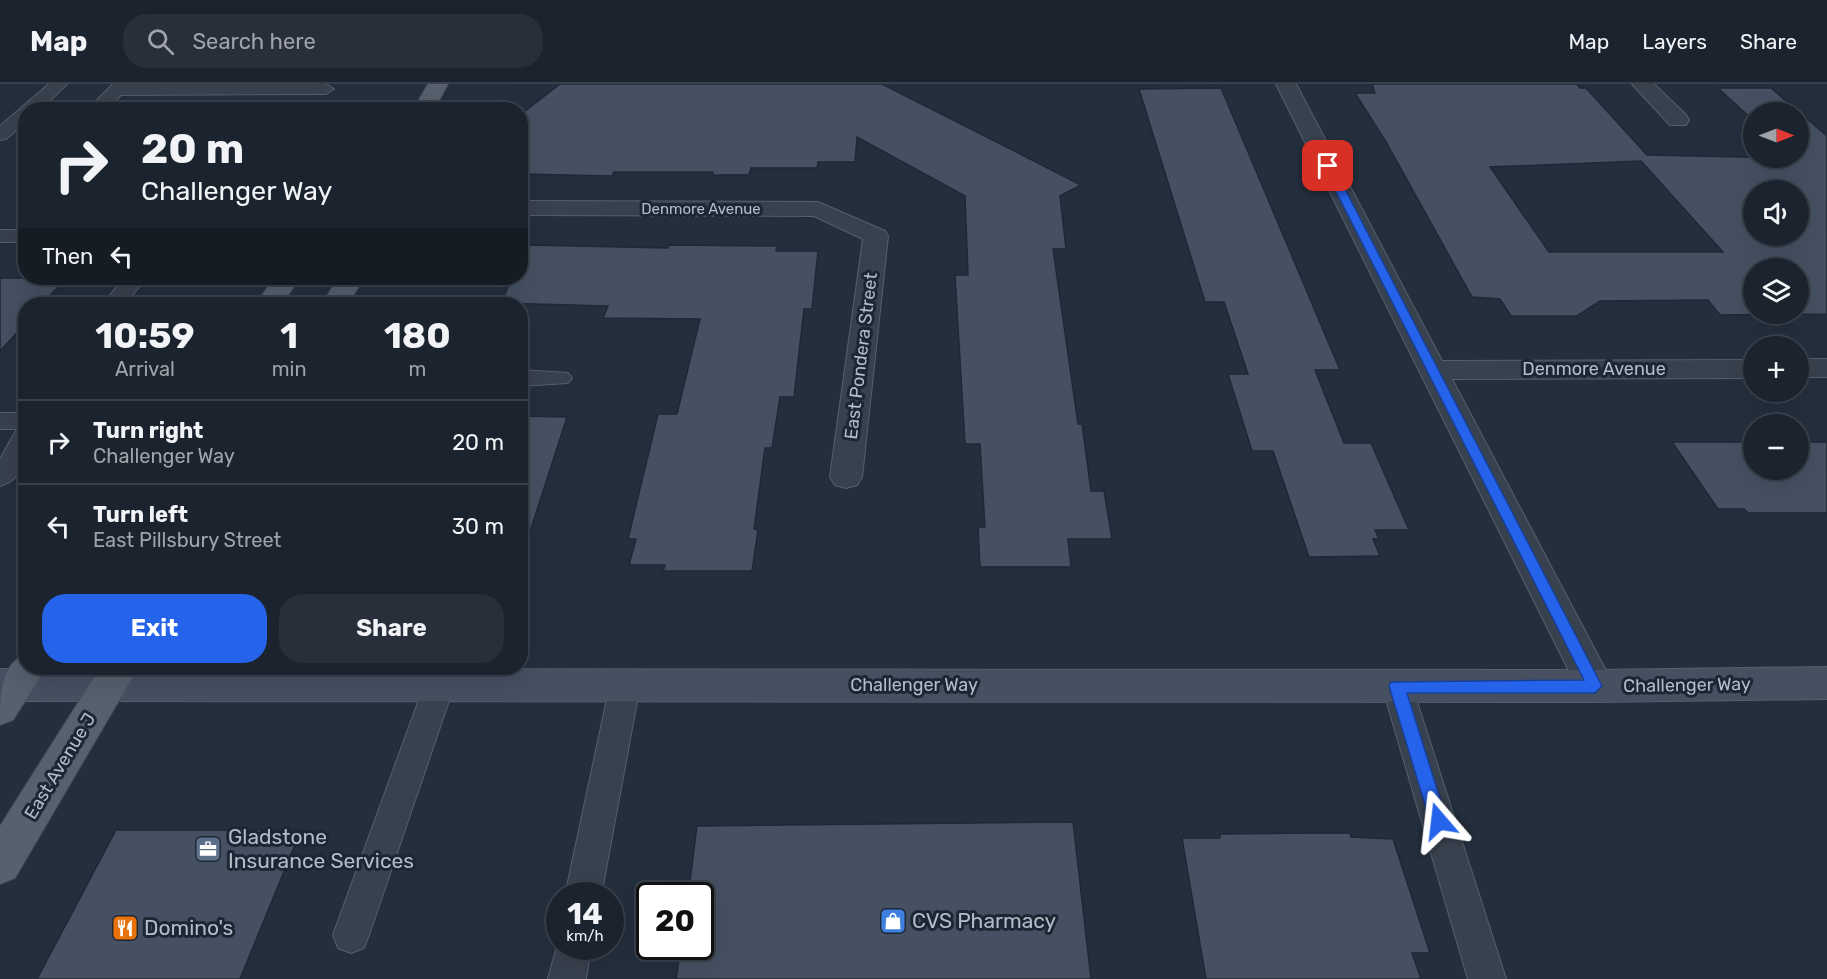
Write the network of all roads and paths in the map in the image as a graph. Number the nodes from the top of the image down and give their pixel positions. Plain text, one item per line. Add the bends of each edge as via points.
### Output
1 (59, 84) edge
2 (438, 84) edge
3 (1286, 84) edge
4 (1642, 84) edge
5 (119, 87) edge
6 (326, 88) dead end
7 (38, 102) edge
8 (103, 102) edge
9 (428, 102) edge
10 (18, 120) edge
11 (1678, 120) dead end
12 (0, 135) edge
13 (528, 208) edge
14 (0, 236) edge
15 (18, 236) edge
16 (876, 236) joint
17 (130, 285) edge
18 (119, 297) edge
19 (1809, 368) edge
20 (1827, 368) edge
21 (1743, 369) edge
22 (1434, 370) junction
23 (528, 378) edge
24 (560, 378) dead end
25 (0, 421) edge
26 (18, 421) edge
27 (18, 451) edge
28 (0, 477) edge
29 (846, 477) dead end
30 (114, 676) edge
31 (1827, 683) edge
32 (625, 685) junction
33 (11, 686) edge
34 (439, 686) junction
35 (1397, 686) junction
36 (1595, 686) junction
37 (0, 864) edge
38 (586, 882) edge
39 (351, 935) dead end
40 (570, 960) edge
41 (567, 979) edge
42 (1487, 979) edge

1 - 7 lane
2 - 9 main road
3 - 22 street
4 - 11 street
5 - 6 lane
5 - 8 lane
10 - 12 lane
13 - 16 street, Denmore Avenue via 818,209
14 - 15 lane
16 - 29 street, East Pondera Street
17 - 18 lane
19 - 20 street
21 - 22 street, Denmore Avenue
22 - 36 street
23 - 24 lane
25 - 26 lane
27 - 28 lane
30 - 33 main road, Challenger Way
30 - 34 main road, Challenger Way
30 - 37 main road, East Avenue J
31 - 36 main road, Challenger Way
32 - 34 main road, Challenger Way
32 - 35 main road, Challenger Way
32 - 38 lane
34 - 39 lane
35 - 36 main road, Challenger Way
35 - 42 lane
40 - 41 lane

